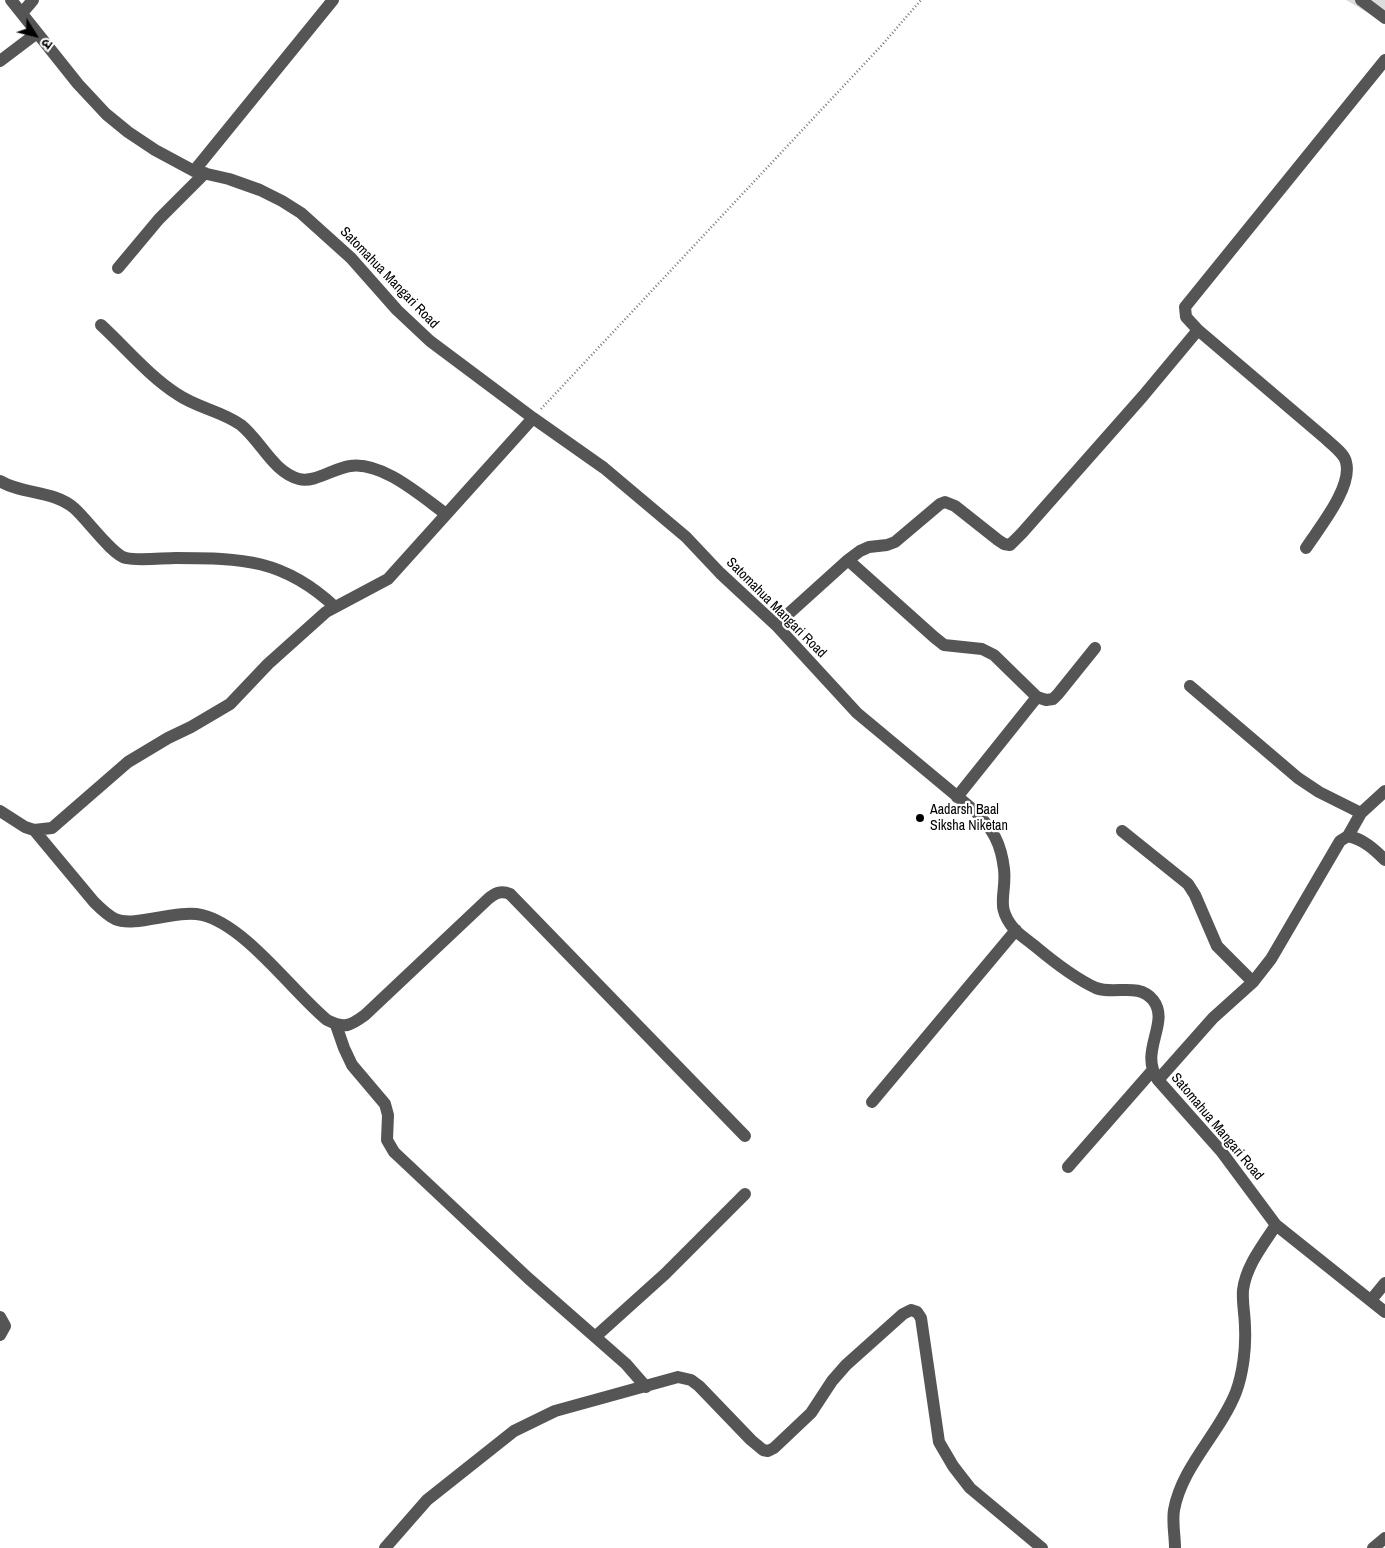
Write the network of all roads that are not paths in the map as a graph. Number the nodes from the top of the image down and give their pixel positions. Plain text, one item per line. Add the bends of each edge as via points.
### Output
1 (11, 0) edge
2 (33, 0) edge
3 (333, 0) edge
4 (1361, 0) edge
5 (22, 13) junction
6 (1385, 18) edge
7 (37, 33) junction
8 (1385, 60) edge
9 (0, 61) edge
10 (200, 172) junction
11 (118, 268) dead end
12 (102, 325) dead end
13 (1198, 330) junction
14 (533, 418) junction
15 (0, 481) edge
16 (446, 514) junction
17 (1306, 548) dead end
18 (848, 560) junction
19 (335, 606) junction
20 (776, 625) junction
21 (1095, 648) dead end
22 (1190, 686) dead end
23 (1037, 697) junction
24 (1385, 791) edge
25 (957, 797) junction
26 (0, 811) edge
27 (1362, 813) junction
28 (34, 830) junction
29 (1122, 831) dead end
30 (1348, 836) junction
31 (1385, 860) edge
32 (1016, 930) junction
33 (1253, 982) junction
34 (336, 1025) junction
35 (1155, 1076) junction
36 (872, 1102) dead end
37 (745, 1136) dead end
38 (1068, 1167) dead end
39 (745, 1194) dead end
40 (1276, 1225) junction
41 (1385, 1283) edge
42 (1371, 1300) junction
43 (1385, 1312) edge
44 (0, 1317) edge
45 (0, 1335) edge
46 (595, 1337) junction
47 (646, 1387) junction
48 (1385, 1538) edge
49 (385, 1548) edge
50 (1042, 1548) edge
51 (1176, 1548) edge
52 (1373, 1548) edge

1 - 5 street, Satomahua Mangari Road
2 - 5 street
3 - 10 street
4 - 6 street
5 - 7 street, Satomahua Mangari Road
7 - 9 street
7 - 10 street, Satomahua Mangari Road via 106,114 155,150
8 - 13 street via 1185,306 1186,318
10 - 11 street
10 - 14 street, Satomahua Mangari Road via 260,190 301,214 351,258 397,310 430,341
12 - 16 street via 162,384 190,403 228,416 291,476 301,479 315,477 351,466 372,468 387,473
13 - 17 street via 1326,439 1346,462 1347,477 1342,491
13 - 18 street via 1010,545 945,502 895,542 869,547
14 - 16 street
14 - 20 street, Satomahua Mangari Road via 604,468 671,525
15 - 19 street via 10,487 54,496 66,502 126,558 254,562 294,576
16 - 19 street via 388,580
18 - 20 street
18 - 23 street via 944,645 982,649 994,655
19 - 28 street via 294,640 230,704 128,762 52,828
20 - 25 street, Satomahua Mangari Road via 857,714
21 - 23 street via 1053,699
22 - 27 street via 1298,778 1318,792
23 - 25 street
24 - 27 street
25 - 32 street, Satomahua Mangari Road via 991,828 1000,846 1004,870 1004,914
26 - 28 street
27 - 30 street
28 - 34 street via 105,913 127,922 188,913 221,924 240,935 317,1011
29 - 33 street via 1188,884 1196,895 1217,946
30 - 31 street via 1368,845
30 - 33 street via 1340,841 1283,941
32 - 35 street, Satomahua Mangari Road via 1076,977 1095,987 1107,992 1138,990 1152,1000 1158,1008 1159,1020 1152,1045 1151,1061
32 - 36 street
33 - 35 street
34 - 37 street via 353,1024 365,1015 488,899 504,892 510,894
34 - 46 street via 352,1065 385,1104 387,1140 394,1152
35 - 38 street
35 - 40 street, Satomahua Mangari Road via 1221,1150
39 - 46 street via 665,1274
40 - 42 street, Satomahua Mangari Road
40 - 51 street via 1247,1273 1243,1290 1245,1348 1236,1391 1179,1492 1173,1524
41 - 42 street
42 - 43 street, Satomahua Mangari Road
44 - 45 street via 5,1326
46 - 47 street
47 - 49 street via 555,1411 514,1431 427,1500
47 - 50 street via 678,1378 691,1380 751,1440 763,1450 768,1450 780,1444 811,1413 846,1365 903,1314 911,1310 917,1312 923,1328 939,1442 970,1488
48 - 52 street

